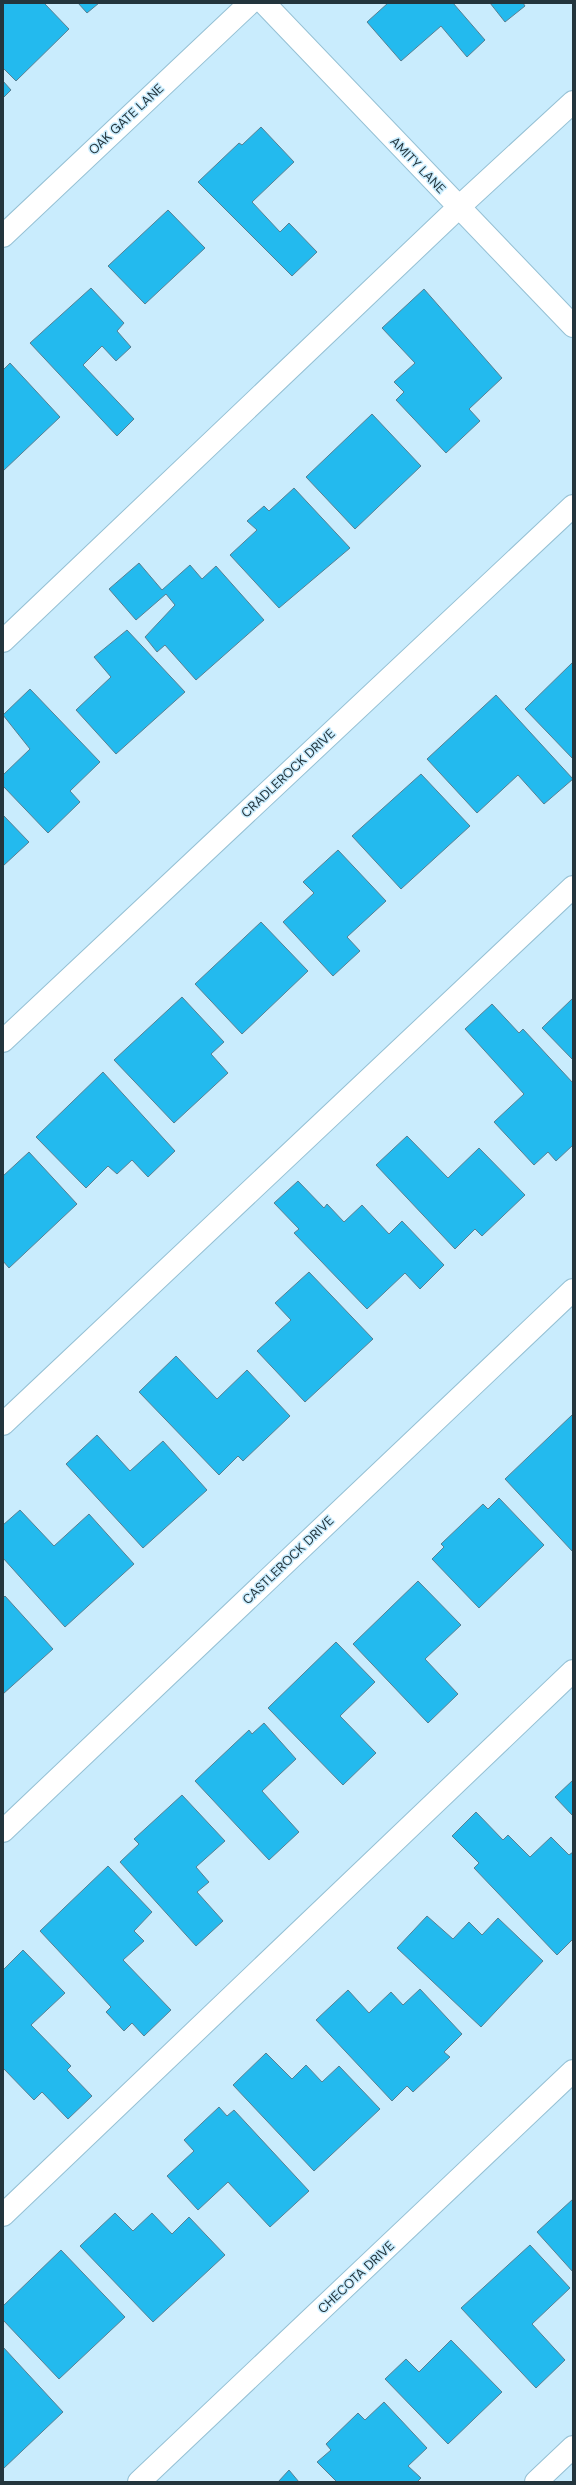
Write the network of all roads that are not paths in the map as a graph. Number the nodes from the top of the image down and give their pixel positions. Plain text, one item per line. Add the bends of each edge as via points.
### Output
1 (250, 3) edge
2 (264, 3) edge
3 (573, 102) edge
4 (459, 207) junction
5 (3, 236) edge
6 (573, 326) edge
7 (573, 506) edge
8 (3, 641) edge
9 (573, 887) edge
10 (3, 1041) edge
11 (573, 1290) edge
12 (3, 1424) edge
13 (573, 1671) edge
14 (3, 1831) edge
15 (573, 2071) edge
16 (3, 2215) edge
17 (573, 2447) edge
18 (139, 2482) edge
19 (536, 2482) edge

1 - 5 street, OAK GATE LANE
2 - 4 street, AMITY LANE
3 - 4 street
4 - 6 street, AMITY LANE
4 - 8 street
7 - 10 street, CRADLEROCK DRIVE
9 - 12 street
11 - 14 street, CASTLEROCK DRIVE
13 - 16 street
15 - 18 street, CHECOTA DRIVE
17 - 19 street

